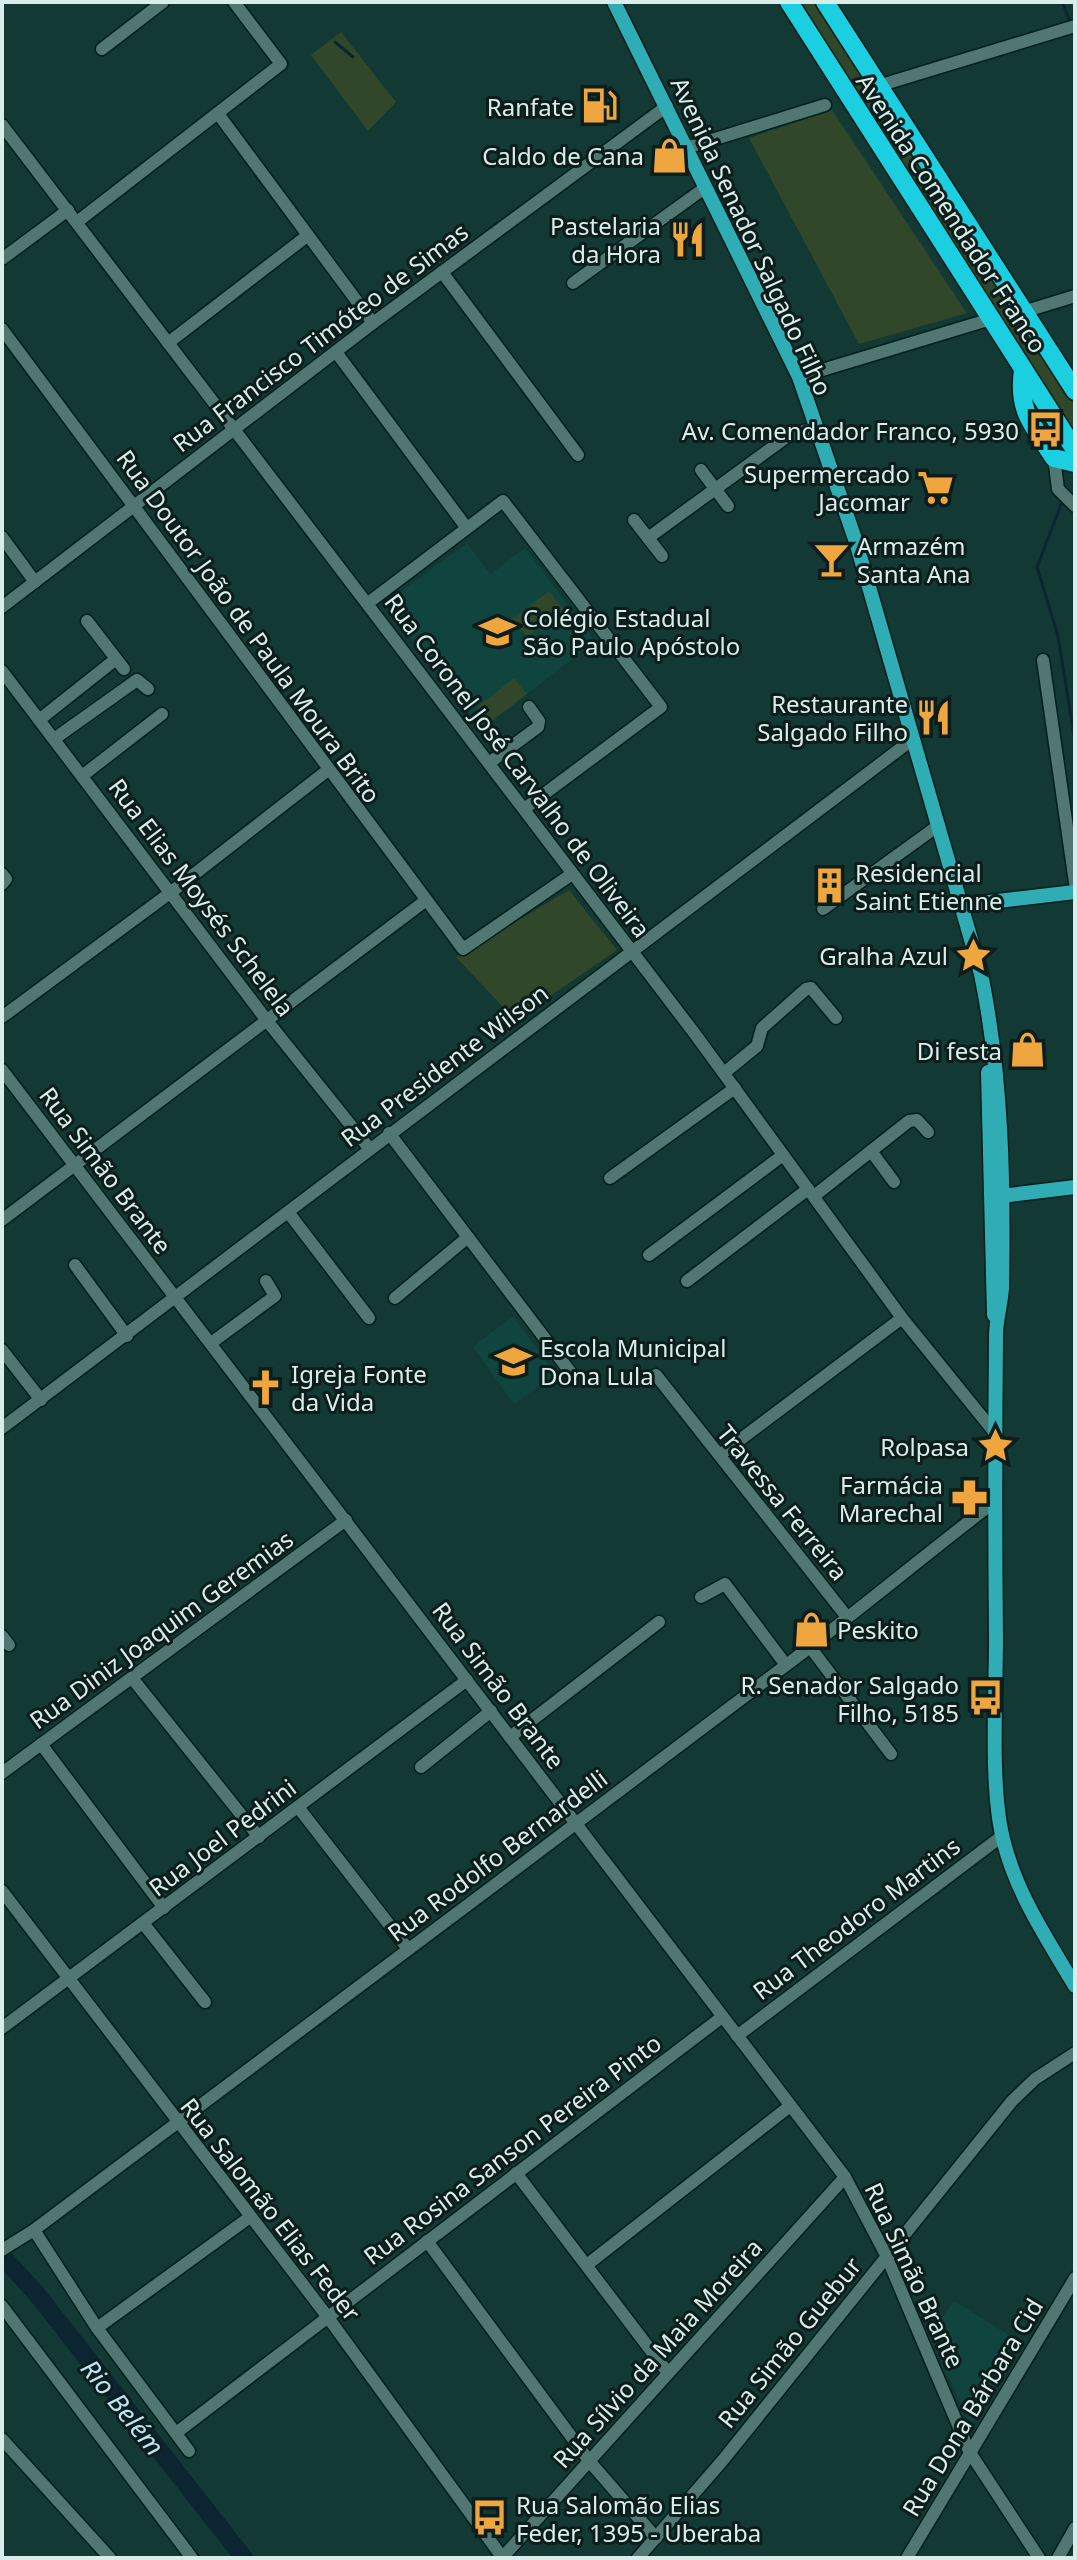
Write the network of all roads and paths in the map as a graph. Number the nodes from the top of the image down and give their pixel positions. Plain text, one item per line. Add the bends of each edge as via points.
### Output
1 (163, 2) edge
2 (234, 2) edge
3 (614, 2) edge
4 (789, 2) edge
5 (825, 2) edge
6 (1075, 26) edge
7 (102, 49) dead end
8 (878, 86) junction
9 (825, 105) dead end
10 (667, 106) junction
11 (219, 115) junction
12 (2, 125) edge
13 (909, 136) junction
14 (686, 148) junction
15 (883, 150) junction
16 (706, 187) junction
17 (68, 210) junction
18 (77, 222) junction
19 (307, 236) junction
20 (2, 259) edge
21 (442, 272) junction
22 (573, 283) dead end
23 (1075, 296) edge
24 (1023, 312) junction
25 (991, 319) junction
26 (373, 323) junction
27 (2, 329) edge
28 (168, 343) junction
29 (336, 352) junction
30 (1023, 370) junction
31 (799, 377) junction
32 (1075, 391) edge
33 (817, 427) junction
34 (232, 431) junction
35 (1075, 450) edge
36 (578, 455) dead end
37 (1054, 458) junction
38 (1075, 463) edge
39 (701, 470) dead end
40 (716, 489) junction
41 (133, 506) junction
42 (728, 506) dead end
43 (1075, 506) edge
44 (634, 520) dead end
45 (466, 527) junction
46 (2, 537) edge
47 (648, 538) junction
48 (662, 556) dead end
49 (35, 582) junction
50 (368, 603) junction
51 (2, 607) edge
52 (87, 621) dead end
53 (1043, 660) dead end
54 (2, 671) edge
55 (148, 689) dead end
56 (529, 707) dead end
57 (162, 714) dead end
58 (39, 720) junction
59 (54, 739) junction
60 (913, 739) junction
61 (489, 763) junction
62 (328, 770) junction
63 (82, 776) junction
64 (524, 809) junction
65 (939, 825) junction
66 (2, 874) edge
67 (572, 874) junction
68 (1075, 883) edge
69 (2, 884) edge
70 (1075, 892) edge
71 (170, 893) junction
72 (425, 901) junction
73 (963, 905) junction
74 (823, 909) dead end
75 (631, 952) junction
76 (2, 1017) edge
77 (836, 1018) dead end
78 (268, 1022) junction
79 (2, 1070) edge
80 (724, 1073) junction
81 (735, 1088) junction
82 (928, 1132) dead end
83 (389, 1133) junction
84 (369, 1148) junction
85 (871, 1151) junction
86 (783, 1155) junction
87 (74, 1165) junction
88 (610, 1178) dead end
89 (894, 1182) dead end
90 (1075, 1187) edge
91 (811, 1193) junction
92 (995, 1193) junction
93 (288, 1212) junction
94 (2, 1220) edge
95 (468, 1237) junction
96 (649, 1255) dead end
97 (75, 1265) dead end
98 (266, 1281) dead end
99 (687, 1281) dead end
100 (395, 1298) dead end
101 (177, 1299) junction
102 (369, 1318) dead end
103 (902, 1318) junction
104 (127, 1336) junction
105 (211, 1343) junction
106 (2, 1350) edge
107 (571, 1373) dead end
108 (656, 1375) dead end
109 (41, 1400) junction
110 (2, 1428) edge
111 (995, 1433) junction
112 (721, 1454) junction
113 (994, 1502) junction
114 (346, 1520) junction
115 (701, 1597) dead end
116 (847, 1617) junction
117 (659, 1622) dead end
118 (810, 1647) junction
119 (786, 1665) junction
120 (132, 1678) junction
121 (467, 1680) junction
122 (491, 1711) junction
123 (510, 1737) junction
124 (41, 1744) junction
125 (891, 1754) dead end
126 (421, 1767) dead end
127 (2, 1773) edge
128 (298, 1807) junction
129 (575, 1824) junction
130 (1002, 1836) junction
131 (259, 1837) junction
132 (2, 1891) edge
133 (164, 1908) junction
134 (143, 1923) junction
135 (408, 1949) junction
136 (68, 1979) junction
137 (1075, 1986) edge
138 (205, 2002) dead end
139 (722, 2017) junction
140 (2, 2028) edge
141 (737, 2036) junction
142 (1075, 2053) edge
143 (790, 2106) junction
144 (177, 2123) junction
145 (516, 2173) junction
146 (845, 2177) junction
147 (250, 2217) junction
148 (34, 2230) junction
149 (427, 2241) junction
150 (2, 2250) edge
151 (886, 2255) junction
152 (588, 2264) junction
153 (1075, 2278) edge
154 (2, 2306) edge
155 (327, 2316) junction
156 (97, 2328) junction
157 (668, 2373) junction
158 (176, 2433) junction
159 (2, 2439) edge
160 (189, 2451) dead end
161 (969, 2451) junction
162 (590, 2462) junction
163 (1075, 2528) edge
164 (656, 2538) junction
165 (187, 2557) edge
166 (110, 2558) edge
167 (502, 2558) edge
168 (638, 2558) edge
169 (907, 2558) edge
170 (1039, 2558) edge
171 (1058, 2558) edge

1 - 7 street
2 - 11 street via 281,64
3 - 10 main road, Avenida Senador Salgado Filho
4 - 15 highway, Avenida Comendador Franco
5 - 8 highway, Avenida Comendador Franco
6 - 8 street
8 - 13 highway, Avenida Comendador Franco
9 - 14 street
10 - 14 main road, Avenida Senador Salgado Filho
10 - 21 street, Rua Francisco Timóteo de Simas
11 - 18 street
11 - 19 street
12 - 17 street, Rua Coronel José Carvalho de Oliveira
13 - 15 highway via 888,131 881,141
13 - 24 highway, Avenida Comendador Franco
14 - 16 main road, Avenida Senador Salgado Filho
15 - 25 highway, Avenida Comendador Franco
16 - 22 street
16 - 31 main road, Avenida Senador Salgado Filho
17 - 18 street, Rua Coronel José Carvalho de Oliveira
17 - 20 street
18 - 28 street, Rua Coronel José Carvalho de Oliveira
19 - 26 street
19 - 28 street
21 - 26 street, Rua Francisco Timóteo de Simas
21 - 36 street
23 - 24 street
24 - 32 highway, Avenida Comendador Franco
25 - 30 highway, Avenida Comendador Franco
25 - 31 street
26 - 29 street, Rua Francisco Timóteo de Simas
27 - 41 street, Rua Doutor João de Paula Moura Brito
28 - 34 street, Rua Coronel José Carvalho de Oliveira
29 - 34 street, Rua Francisco Timóteo de Simas
29 - 45 street
30 - 35 highway, Avenida Comendador Franco
30 - 37 highway via 1022,408
31 - 33 main road, Avenida Senador Salgado Filho
33 - 40 street via 788,436
33 - 60 main road, Avenida Senador Salgado Filho
34 - 41 street, Rua Francisco Timóteo de Simas
34 - 50 street, Rua Coronel José Carvalho de Oliveira
37 - 38 highway
37 - 43 street via 1058,489
39 - 40 street
40 - 42 street
40 - 47 street
41 - 49 street, Rua Francisco Timóteo de Simas
41 - 62 street, Rua Doutor João de Paula Moura Brito
44 - 47 street
45 - 50 street
45 - 64 street via 503,501 661,707
46 - 49 street
47 - 48 street
49 - 51 street, Rua Francisco Timóteo de Simas
50 - 61 street, Rua Coronel José Carvalho de Oliveira
52 - 58 street via 120,664
53 - 68 street
54 - 58 street, Rua Elias Moysés Schelela
55 - 59 street via 137,680
56 - 61 street via 538,727
57 - 63 street
58 - 59 street, Rua Elias Moysés Schelela
59 - 63 street, Rua Elias Moysés Schelela
60 - 65 main road, Avenida Senador Salgado Filho
60 - 75 street, Rua Presidente Wilson
61 - 64 street, Rua Coronel José Carvalho de Oliveira
62 - 71 street
62 - 72 street, Rua Doutor João de Paula Moura Brito
63 - 71 street, Rua Elias Moysés Schelela
64 - 67 street, Rua Coronel José Carvalho de Oliveira
65 - 73 main road, Avenida Senador Salgado Filho
65 - 74 street
66 - 69 street
67 - 72 street, Rua Doutor João de Paula Moura Brito via 463,949
67 - 75 street, Rua Coronel José Carvalho de Oliveira
70 - 73 main road
71 - 76 street
71 - 78 street, Rua Elias Moysés Schelela
72 - 78 street
73 - 92 main road, Avenida Senador Salgado Filho via 996,1060
75 - 80 street, Rua Coronel José Carvalho de Oliveira
75 - 83 street, Rua Presidente Wilson
77 - 80 street via 811,988 806,989 762,1028 757,1046
78 - 84 street, Rua Elias Moysés Schelela
78 - 87 street
79 - 87 street, Rua Simão Brante
80 - 81 street, Rua Coronel José Carvalho de Oliveira
81 - 86 street, Rua Coronel José Carvalho de Oliveira
81 - 88 street
82 - 85 street via 913,1119
83 - 84 street, Rua Presidente Wilson
83 - 95 street
84 - 93 street, Rua Presidente Wilson
85 - 89 street
85 - 91 street
86 - 91 street, Rua Coronel José Carvalho de Oliveira
86 - 96 street
87 - 94 street
87 - 101 street, Rua Simão Brante
90 - 92 main road
91 - 99 street
91 - 103 street, Rua Coronel José Carvalho de Oliveira
92 - 111 main road, Avenida Senador Salgado Filho via 1002,1290
93 - 101 street, Rua Presidente Wilson
93 - 102 street
95 - 100 street
95 - 107 street
97 - 104 street
98 - 105 street via 275,1296
101 - 104 street, Rua Presidente Wilson
101 - 105 street, Rua Simão Brante
103 - 111 street, Rua Coronel José Carvalho de Oliveira
103 - 112 street
104 - 109 street, Rua Presidente Wilson
105 - 114 street, Rua Simão Brante
106 - 109 street
108 - 112 street, Travessa Ferreira via 707,1444
109 - 110 street, Rua Presidente Wilson
111 - 113 main road, Avenida Senador Salgado Filho
112 - 116 street, Travessa Ferreira
113 - 116 street, Rua Rodolfo Bernardelli
113 - 130 main road, Avenida Senador Salgado Filho
114 - 120 street, Rua Diniz Joaquim Geremias
114 - 121 street, Rua Simão Brante
115 - 119 street via 725,1584
116 - 118 street, Rua Rodolfo Bernardelli
117 - 123 street
118 - 119 street, Rua Rodolfo Bernardelli
118 - 125 street
119 - 129 street, Rua Rodolfo Bernardelli
120 - 124 street, Rua Diniz Joaquim Geremias
120 - 131 street
121 - 122 street, Rua Simão Brante
121 - 128 street, Rua Joel Pedrini
122 - 123 street, Rua Simão Brante
122 - 126 street
123 - 129 street, Rua Simão Brante
124 - 127 street, Rua Diniz Joaquim Geremias
124 - 133 street
128 - 131 street, Rua Joel Pedrini
128 - 135 street
129 - 135 street, Rua Rodolfo Bernardelli
129 - 139 street, Rua Simão Brante
130 - 137 main road, Avenida Senador Salgado Filho via 1014,1876
130 - 141 street, Rua Theodoro Martins
131 - 133 street, Rua Joel Pedrini
132 - 136 street, Rua Salomão Elias Feder
133 - 134 street, Rua Joel Pedrini
134 - 136 street, Rua Joel Pedrini
134 - 138 street
135 - 144 street, Rua Rodolfo Bernardelli
136 - 140 street, Rua Joel Pedrini
136 - 144 street, Rua Salomão Elias Feder
139 - 141 street, Rua Simão Brante
139 - 145 street, Rua Rosina Sanson Pereira Pinto
141 - 143 street, Rua Simão Brante
142 - 151 street, Rua Simão Guebur via 1012,2101
143 - 146 street, Rua Simão Brante
143 - 152 street
144 - 147 street, Rua Salomão Elias Feder
144 - 148 street, Rua Rodolfo Bernardelli
145 - 149 street, Rua Rosina Sanson Pereira Pinto
145 - 152 street
146 - 151 street, Rua Simão Brante
146 - 157 street, Rua Sílvio da Maia Moreira
147 - 155 street, Rua Salomão Elias Feder
147 - 156 street
148 - 150 street, Rua Rodolfo Bernardelli
148 - 156 street
149 - 155 street, Rua Rosina Sanson Pereira Pinto
149 - 162 street
151 - 161 street, Rua Simão Brante
151 - 164 street, Rua Simão Guebur
152 - 157 street
153 - 161 street, Rua Dona Bárbara Cid
154 - 165 street
155 - 158 street, Rua Rosina Sanson Pereira Pinto
155 - 167 street, Rua Salomão Elias Feder
156 - 158 street
157 - 162 street, Rua Sílvio da Maia Moreira
158 - 160 street
159 - 166 street
161 - 169 street, Rua Dona Bárbara Cid
161 - 170 street, Rua Simão Brante
162 - 164 street
162 - 167 street, Rua Sílvio da Maia Moreira
163 - 171 street
164 - 168 street, Rua Simão Guebur

